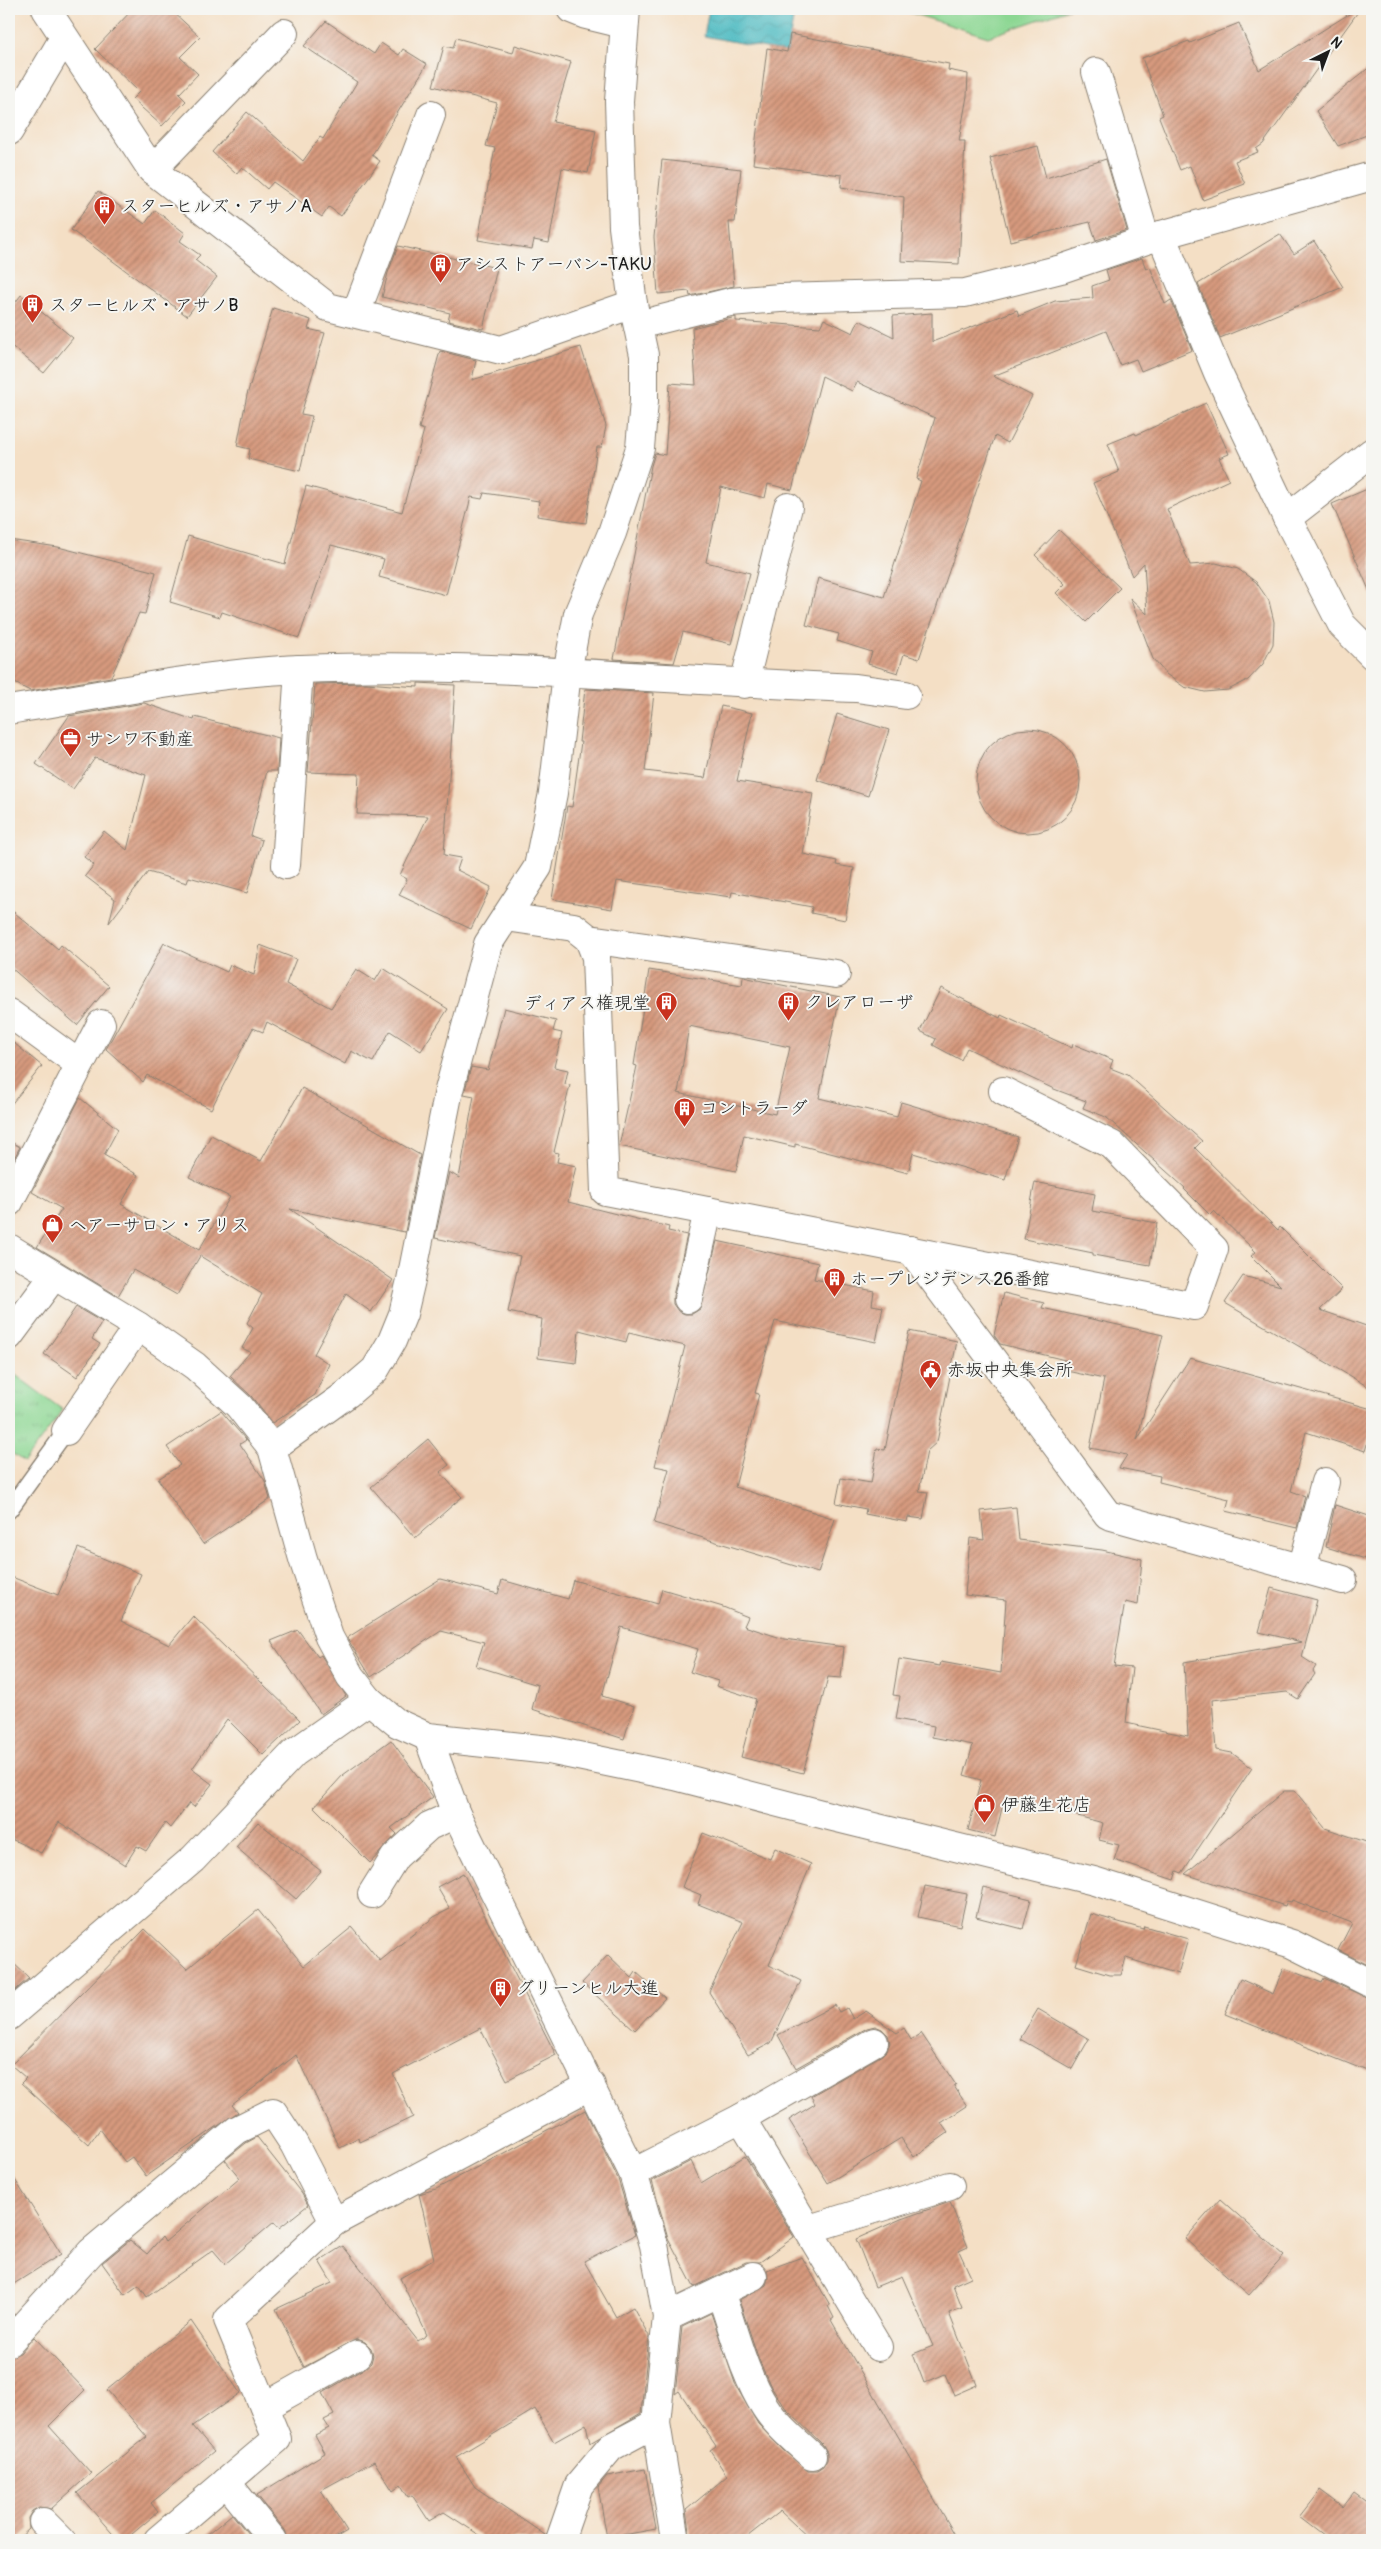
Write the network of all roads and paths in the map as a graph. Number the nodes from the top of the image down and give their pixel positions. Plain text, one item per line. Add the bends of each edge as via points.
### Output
1 (46, 9) edge
2 (571, 9) edge
3 (625, 16) edge
4 (284, 33) dead end
5 (64, 38) junction
6 (1096, 72) dead end
7 (431, 115) dead end
8 (9, 131) edge
9 (152, 170) junction
10 (1372, 176) edge
11 (1153, 238) junction
12 (356, 313) junction
13 (635, 315) junction
14 (1372, 452) edge
15 (788, 507) dead end
16 (1286, 518) junction
17 (1372, 655) edge
18 (299, 669) junction
19 (567, 673) junction
20 (744, 684) junction
21 (906, 695) dead end
22 (9, 710) edge
23 (286, 865) dead end
24 (506, 917) junction
25 (589, 939) junction
26 (836, 974) dead end
27 (9, 1013) edge
28 (101, 1024) dead end
29 (79, 1064) junction
30 (1003, 1091) dead end
31 (9, 1202) edge
32 (708, 1211) junction
33 (9, 1248) edge
34 (912, 1250) junction
35 (53, 1277) junction
36 (688, 1300) dead end
37 (138, 1326) junction
38 (9, 1336) edge
39 (66, 1431) joint
40 (272, 1448) junction
41 (1325, 1482) dead end
42 (9, 1510) edge
43 (1302, 1569) junction
44 (1343, 1580) dead end
45 (369, 1700) junction
46 (428, 1736) junction
47 (456, 1814) junction
48 (372, 1894) dead end
49 (1372, 1984) edge
50 (9, 2016) edge
51 (874, 2042) dead end
52 (591, 2086) junction
53 (741, 2118) junction
54 (633, 2172) junction
55 (950, 2186) dead end
56 (334, 2222) junction
57 (809, 2229) junction
58 (753, 2276) dead end
59 (720, 2292) junction
60 (667, 2317) junction
61 (9, 2342) edge
62 (878, 2347) dead end
63 (357, 2355) dead end
64 (264, 2407) junction
65 (656, 2423) junction
66 (812, 2456) dead end
67 (226, 2482) junction
68 (158, 2540) edge
69 (273, 2540) edge
70 (560, 2540) edge
71 (675, 2540) edge

1 - 5 street
2 - 3 street via 586,15
3 - 13 street via 619,101 623,227
4 - 9 street
5 - 8 street
5 - 9 street
6 - 11 street
7 - 12 street
9 - 12 street via 328,307
10 - 11 street
11 - 13 street via 1061,269 966,293 780,298
11 - 16 street
12 - 13 street via 501,350
13 - 19 street via 644,355 640,448 612,533 578,614
14 - 16 street
15 - 20 street
16 - 17 street via 1342,625
18 - 19 street via 430,667
18 - 22 street via 202,679
18 - 23 street
19 - 20 street
19 - 24 street via 553,793 538,867
20 - 21 street via 856,688
24 - 25 street via 574,926
24 - 40 street via 488,944 475,989 450,1090 403,1314 392,1341 375,1370
25 - 26 street
25 - 32 street via 596,957 605,1191
27 - 29 street
28 - 29 street
29 - 31 street
30 - 34 street via 1112,1145 1214,1249 1194,1306
32 - 34 street
32 - 36 street
33 - 35 street
34 - 43 street via 1108,1515
35 - 37 street
35 - 38 street
37 - 39 street
37 - 40 street via 195,1366 238,1406
39 - 42 lane
40 - 45 street via 329,1637 350,1676
41 - 43 street
43 - 44 street
45 - 46 street via 396,1723
45 - 50 street via 294,1753 193,1858
46 - 47 street
46 - 49 street via 549,1750 675,1776 1094,1881 1292,1944
47 - 48 street via 428,1826 395,1857
47 - 52 street
51 - 53 street
52 - 54 street
52 - 56 street
53 - 54 street
53 - 57 street
54 - 60 street via 654,2245
55 - 57 street
56 - 61 street via 294,2144 273,2112 237,2130 91,2252
56 - 64 street via 228,2320
57 - 62 street
58 - 59 street
59 - 60 street
59 - 66 street via 764,2406
60 - 65 street
63 - 64 street
64 - 67 street via 277,2438
65 - 70 street via 611,2447 579,2485
65 - 71 street
67 - 68 street
67 - 69 street

